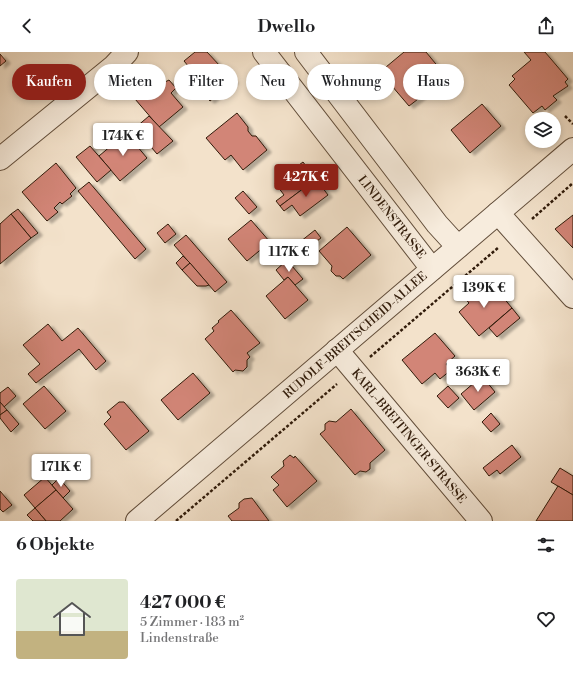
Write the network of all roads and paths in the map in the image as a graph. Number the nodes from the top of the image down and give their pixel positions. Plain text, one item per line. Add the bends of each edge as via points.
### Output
1 (127, 52) edge
2 (264, 52) edge
3 (306, 52) edge
4 (565, 116) dead end
5 (573, 124) edge
6 (573, 149) edge
7 (0, 159) edge
8 (573, 184) edge
9 (498, 213) junction
10 (515, 233) junction
11 (458, 247) junction
12 (432, 268) junction
13 (573, 297) edge
14 (337, 350) junction
15 (354, 370) junction
16 (136, 521) edge
17 (176, 521) edge
18 (481, 521) edge

1 - 7 street via 114,66
2 - 12 street, LINDENSTRASSE
3 - 11 street via 435,221
4 - 5 path
6 - 9 street, RUDOLF-BREITSCHEID-ALLEE
8 - 10 path
9 - 10 street
9 - 11 street, RUDOLF-BREITSCHEID-ALLEE
10 - 13 street
10 - 15 path
11 - 12 street, RUDOLF-BREITSCHEID-ALLEE
12 - 14 street, RUDOLF-BREITSCHEID-ALLEE
14 - 15 street, KARL-BREITINGER STRASSE
14 - 16 street, RUDOLF-BREITSCHEID-ALLEE
15 - 17 path
15 - 18 street, KARL-BREITINGER STRASSE

